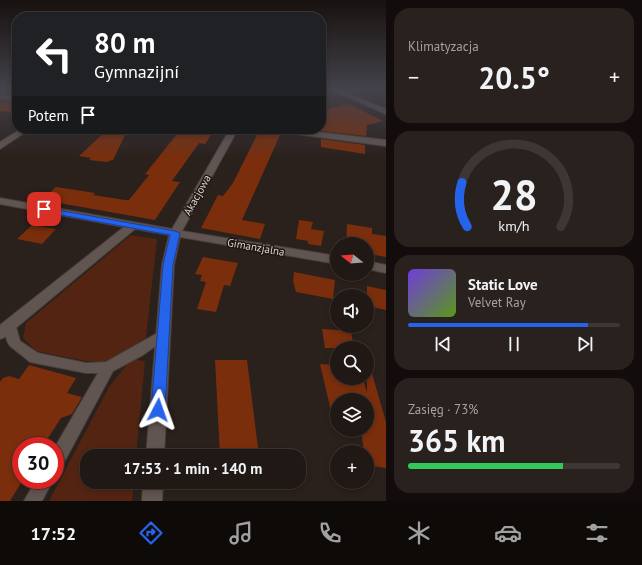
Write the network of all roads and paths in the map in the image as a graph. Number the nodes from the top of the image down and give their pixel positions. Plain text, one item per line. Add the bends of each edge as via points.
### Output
1 (18, 134) edge
2 (231, 134) edge
3 (313, 134) edge
4 (386, 143) edge
5 (0, 146) edge
6 (0, 201) edge
7 (132, 226) junction
8 (175, 233) junction
9 (330, 259) edge
10 (374, 266) edge
11 (386, 268) edge
12 (11, 326) junction
13 (0, 333) edge
14 (163, 335) junction
15 (108, 367) junction
16 (64, 446) edge
17 (155, 449) edge
18 (40, 489) edge
19 (153, 489) edge
20 (34, 501) edge
21 (152, 501) edge

1 - 5 street
2 - 8 street, Akacjowa
3 - 4 street
6 - 7 street, Gimanzjalna
7 - 8 street, Gimanzjalna
7 - 12 street
8 - 9 street, Gimanzjalna
8 - 14 street, Akacjowa via 168,265
10 - 11 street
12 - 13 street
12 - 15 lane via 14,343 34,358 86,368
14 - 15 lane
14 - 17 street, Akacjowa
15 - 16 lane
18 - 20 lane
19 - 21 street

